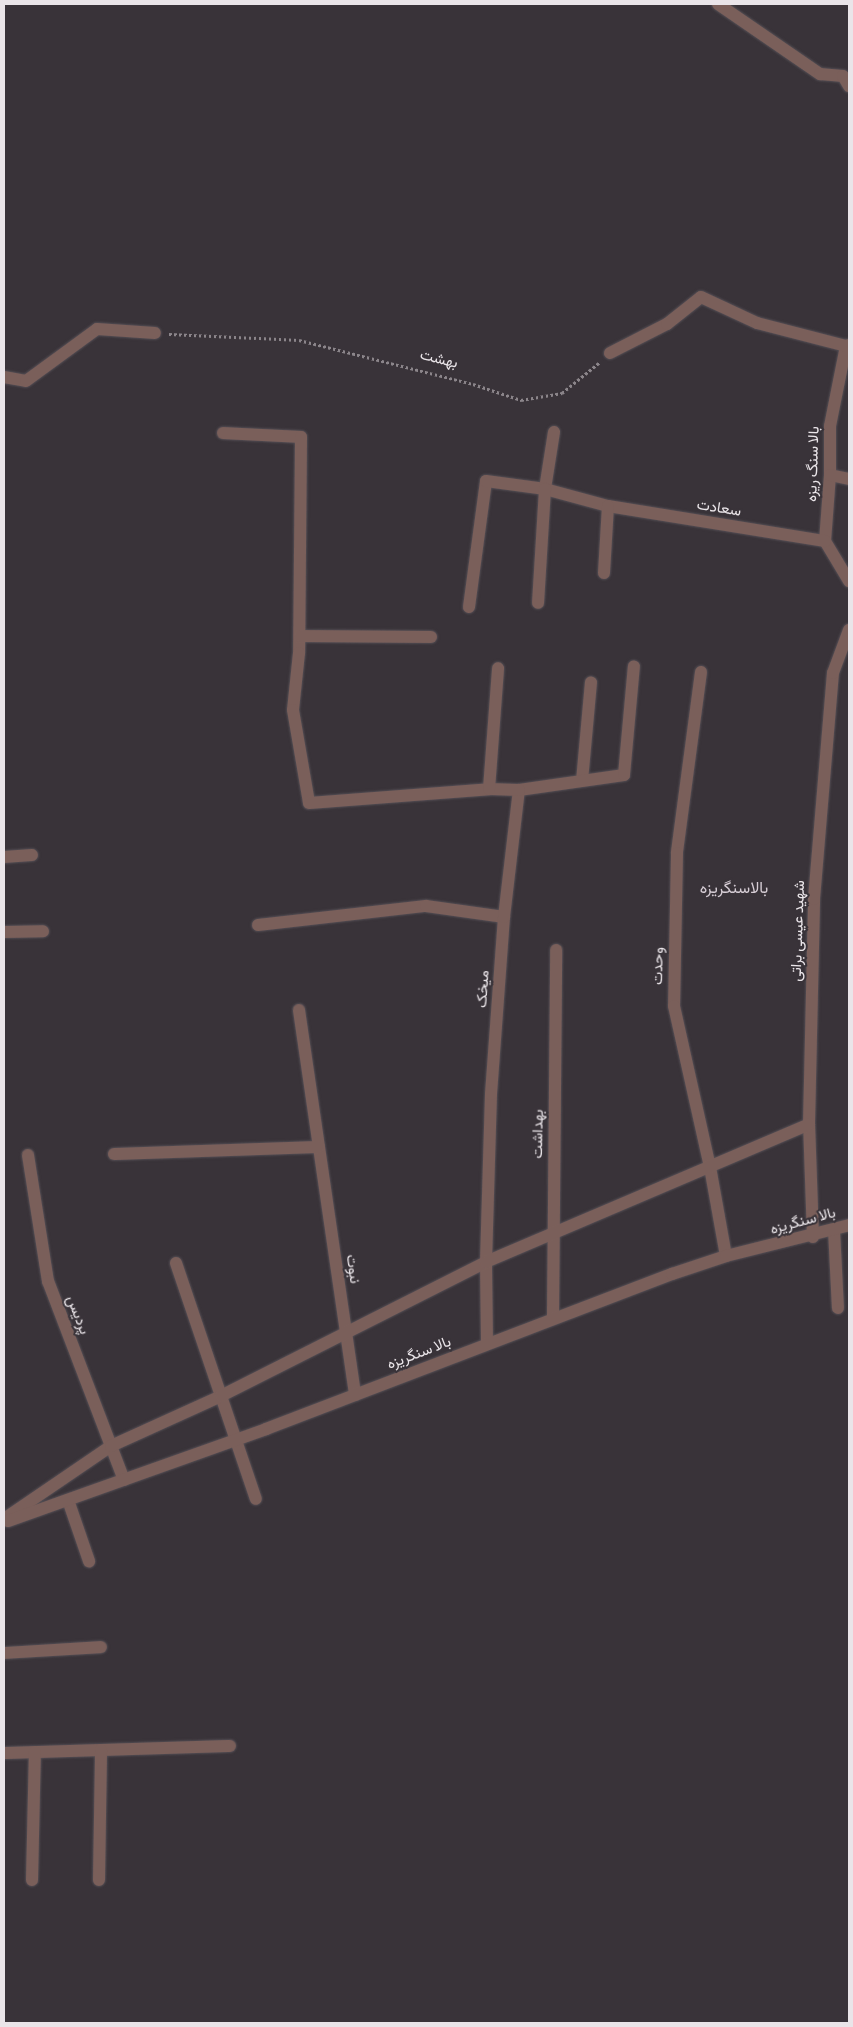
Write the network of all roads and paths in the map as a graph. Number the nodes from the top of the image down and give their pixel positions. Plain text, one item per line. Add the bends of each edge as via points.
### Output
1 (718, 4) edge
2 (849, 86) edge
3 (155, 333) joint
4 (848, 346) edge
5 (610, 354) joint
6 (4, 377) edge
7 (554, 432) dead end
8 (223, 433) dead end
9 (830, 475) junction
10 (849, 479) edge
11 (545, 489) junction
12 (608, 506) junction
13 (825, 541) junction
14 (604, 573) dead end
15 (849, 580) edge
16 (538, 603) dead end
17 (469, 607) dead end
18 (849, 630) edge
19 (300, 636) junction
20 (431, 637) dead end
21 (634, 666) dead end
22 (498, 668) dead end
23 (701, 672) dead end
24 (591, 682) dead end
25 (582, 781) junction
26 (489, 789) junction
27 (519, 790) junction
28 (32, 855) dead end
29 (4, 857) edge
30 (504, 917) junction
31 (258, 925) dead end
32 (43, 931) dead end
33 (4, 932) edge
34 (556, 950) dead end
35 (299, 1010) dead end
36 (809, 1124) junction
37 (320, 1147) junction
38 (114, 1154) dead end
39 (28, 1155) dead end
40 (710, 1167) junction
41 (849, 1225) edge
42 (834, 1230) junction
43 (553, 1233) junction
44 (813, 1237) junction
45 (726, 1256) junction
46 (486, 1262) junction
47 (176, 1263) dead end
48 (838, 1308) dead end
49 (553, 1318) junction
50 (346, 1334) junction
51 (488, 1344) junction
52 (355, 1395) junction
53 (221, 1396) junction
54 (235, 1440) junction
55 (111, 1446) junction
56 (124, 1480) junction
57 (256, 1499) dead end
58 (68, 1500) junction
59 (4, 1521) edge
60 (89, 1561) dead end
61 (101, 1647) dead end
62 (4, 1653) edge
63 (230, 1746) dead end
64 (101, 1750) junction
65 (4, 1752) edge
66 (34, 1752) junction
67 (32, 1880) dead end
68 (99, 1880) dead end

1 - 2 street via 820,74 843,76
3 - 5 path, بهشت via 299,340 473,384 521,400 562,393
3 - 6 street via 97,329 26,382
4 - 5 street via 757,323 701,298 667,324
4 - 9 street, بالا سنگ ریزه via 830,426
7 - 11 street
8 - 19 street via 301,437
9 - 10 street
9 - 13 street, بالا سنگ ریزه
11 - 12 street, سعادت
11 - 16 street
11 - 17 street, سعادت via 486,481
12 - 13 street, سعادت
12 - 14 street
13 - 15 street
18 - 36 street, شهید عیسی براتی via 833,673 815,889
19 - 20 street
19 - 26 street via 293,710 309,803
21 - 25 street via 624,775
22 - 26 street
23 - 40 street, وحدت via 677,853 674,1006
24 - 25 street
25 - 27 street
26 - 27 street
27 - 30 street, میخک
28 - 29 street
30 - 31 street via 426,906
30 - 46 street, میخک via 491,1094
32 - 33 street
34 - 43 street, بهداشت
35 - 37 street, نبوت
36 - 40 street
36 - 44 street, شهید عیسی براتی
37 - 38 street
37 - 50 street, نبوت
39 - 55 street, پردیس via 48,1281
40 - 43 street
40 - 45 street, وحدت
41 - 42 street, بالا سنگریزه
42 - 44 street, بالا سنگریزه
42 - 48 street
43 - 46 street
43 - 49 street, بهداشت
44 - 45 street, بالا سنگریزه
45 - 49 street, بالا سنگریزه
46 - 50 street
46 - 51 street, میخک
47 - 53 street
49 - 51 street, بالا سنگریزه
50 - 52 street, نبوت
50 - 53 street
51 - 52 street, بالا سنگریزه
52 - 54 street, بالا سنگریزه
53 - 54 street
53 - 55 street
54 - 56 street, بالا سنگریزه
54 - 57 street
55 - 56 street, پردیس
55 - 59 street
56 - 58 street, بالا سنگریزه
58 - 59 street, بالا سنگریزه
58 - 60 street
61 - 62 street
63 - 64 street
64 - 66 street
64 - 68 street
65 - 66 street
66 - 67 street

